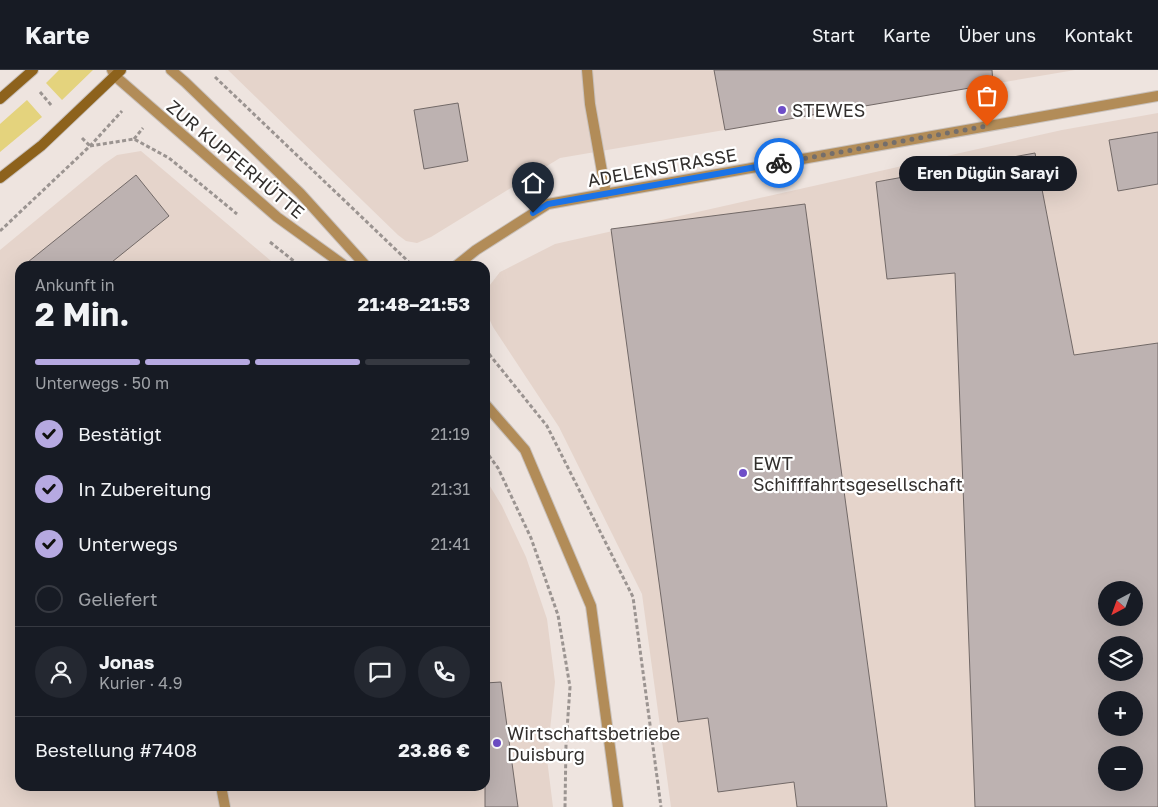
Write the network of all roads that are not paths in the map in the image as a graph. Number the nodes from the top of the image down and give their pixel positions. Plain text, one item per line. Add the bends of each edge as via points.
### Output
1 (33, 70) edge
2 (172, 70) edge
3 (587, 70) edge
4 (116, 72) edge
5 (1158, 96) edge
6 (0, 99) edge
7 (0, 178) edge
8 (606, 194) junction
9 (338, 261) edge
10 (361, 261) edge
11 (462, 261) edge
12 (490, 410) edge
13 (222, 791) edge
14 (225, 807) edge
15 (618, 807) edge

1 - 6 main road
2 - 10 street, ZUR KUPFERHÜTTE via 300,193
3 - 8 street
4 - 7 main road via 54,134
4 - 9 street, ZUR KUPFERHÜTTE via 277,217
5 - 8 street, ADELENSTRASSE
8 - 11 street, ADELENSTRASSE via 548,204
12 - 15 street via 525,450 591,606
13 - 14 street

